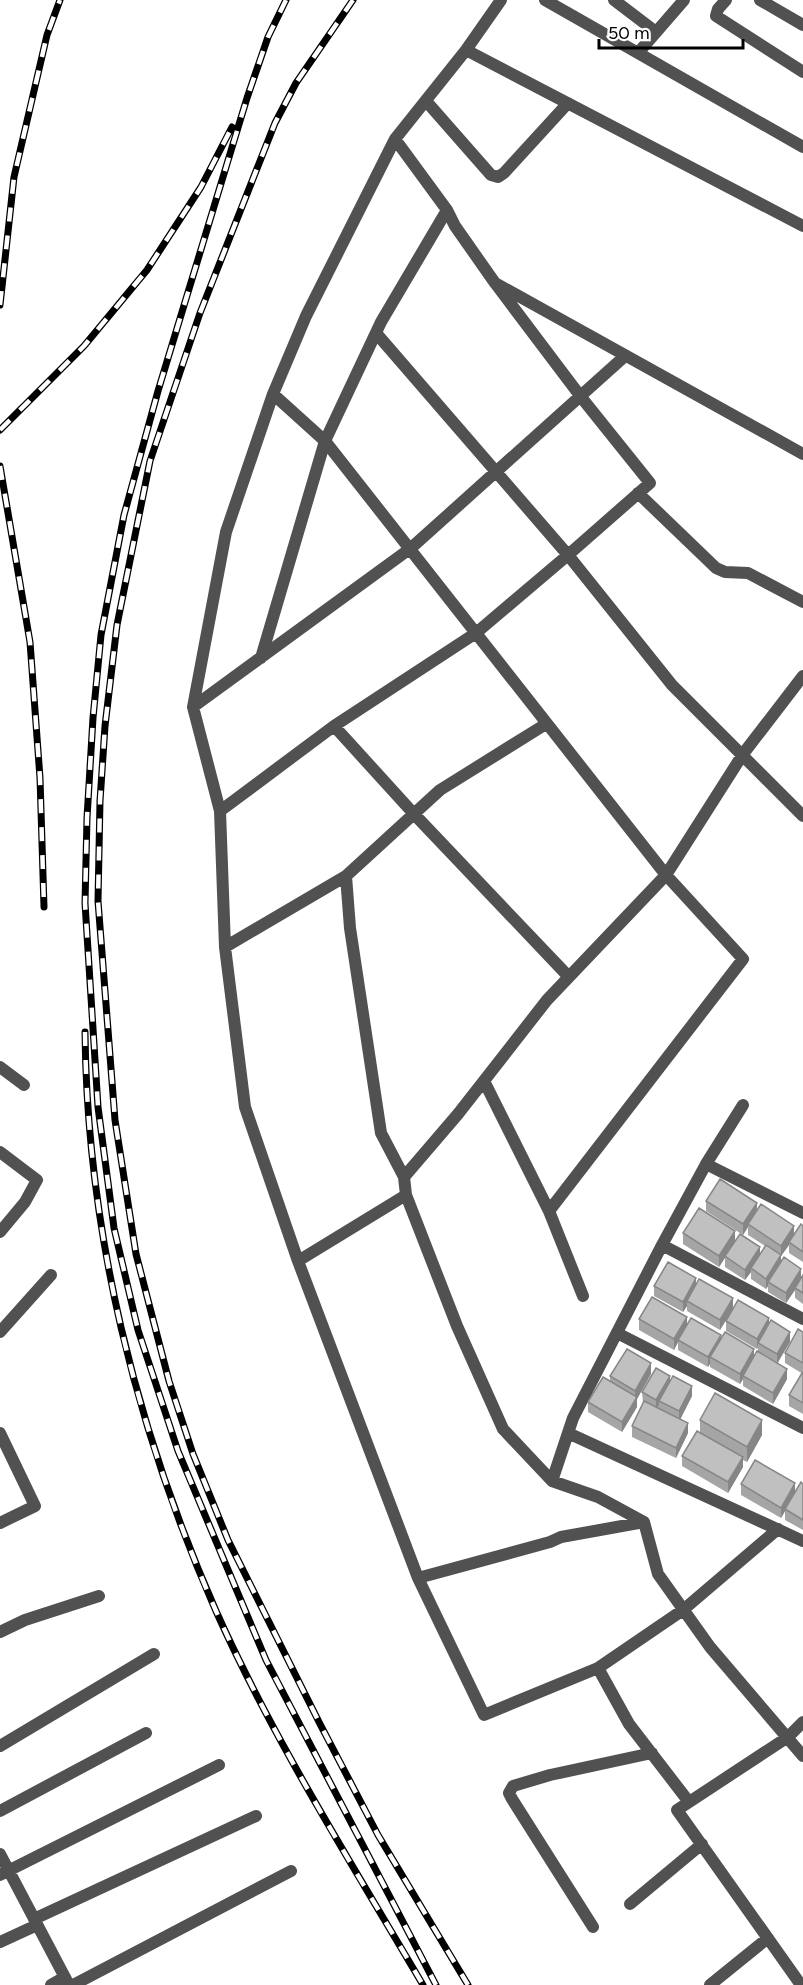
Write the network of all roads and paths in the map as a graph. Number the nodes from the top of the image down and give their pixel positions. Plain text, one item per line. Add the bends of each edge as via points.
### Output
1 (501, 0) edge
2 (545, 0) edge
3 (614, 0) edge
4 (684, 0) edge
5 (726, 0) edge
6 (759, 0) edge
7 (803, 25) edge
8 (656, 32) junction
9 (466, 50) junction
10 (638, 53) junction
11 (803, 72) edge
12 (426, 101) junction
13 (568, 103) junction
14 (395, 139) junction
15 (803, 147) edge
16 (447, 210) junction
17 (803, 226) edge
18 (495, 283) junction
19 (376, 333) junction
20 (625, 356) junction
21 (273, 394) junction
22 (581, 397) junction
23 (325, 441) junction
24 (803, 454) edge
25 (496, 472) junction
26 (638, 493) junction
27 (411, 548) junction
28 (568, 555) junction
29 (803, 602) edge
30 (476, 633) junction
31 (261, 657) junction
32 (803, 676) edge
33 (193, 708) junction
34 (546, 724) junction
35 (334, 726) junction
36 (743, 754) junction
37 (220, 811) junction
38 (414, 814) junction
39 (803, 816) edge
40 (666, 875) junction
41 (346, 876) junction
42 (225, 947) junction
43 (569, 977) junction
44 (0, 1067) edge
45 (484, 1081) junction
46 (24, 1086) dead end
47 (743, 1105) dead end
48 (0, 1152) edge
49 (706, 1164) junction
50 (404, 1177) junction
51 (406, 1196) junction
52 (549, 1211) junction
53 (803, 1213) edge
54 (0, 1232) edge
55 (662, 1245) junction
56 (298, 1261) junction
57 (51, 1275) dead end
58 (583, 1296) dead end
59 (803, 1319) edge
60 (0, 1332) edge
61 (617, 1333) junction
62 (803, 1428) edge
63 (0, 1432) edge
64 (568, 1433) junction
65 (552, 1481) junction
66 (644, 1522) junction
67 (0, 1523) edge
68 (778, 1530) junction
69 (803, 1541) edge
70 (418, 1578) junction
71 (99, 1596) dead end
72 (683, 1610) junction
73 (0, 1632) edge
74 (154, 1654) dead end
75 (598, 1668) junction
76 (803, 1722) edge
77 (146, 1733) dead end
78 (788, 1737) junction
79 (0, 1746) edge
80 (652, 1753) junction
81 (803, 1756) edge
82 (219, 1765) dead end
83 (689, 1802) junction
84 (0, 1811) edge
85 (256, 1816) dead end
86 (702, 1844) junction
87 (0, 1854) edge
88 (291, 1871) dead end
89 (4, 1872) edge
90 (630, 1904) dead end
91 (36, 1922) junction
92 (593, 1927) dead end
93 (768, 1938) junction
94 (0, 1942) edge
95 (69, 1982) edge
96 (51, 1985) edge
97 (710, 1985) edge
98 (801, 1985) edge

1 - 9 street
2 - 10 street
3 - 8 street
4 - 8 street
5 - 11 street via 716,16
6 - 7 street
8 - 10 street
9 - 12 street
9 - 13 street
10 - 15 street
12 - 13 street via 491,175 498,177
12 - 14 street
13 - 17 street
14 - 16 street
14 - 21 street via 306,316
16 - 18 street
16 - 19 street
18 - 20 street
18 - 22 street
19 - 23 street
19 - 25 street
20 - 22 street
20 - 24 street
21 - 23 street
21 - 33 street via 226,532
22 - 25 street
22 - 26 street via 650,483
23 - 27 street
23 - 31 street
25 - 27 street
25 - 28 street
26 - 28 street
26 - 29 street via 716,568 748,573
27 - 30 street
27 - 31 street
28 - 30 street
28 - 36 street via 672,685
30 - 34 street
30 - 35 street
31 - 33 street
32 - 36 street
33 - 37 street
34 - 38 street via 440,790
34 - 40 street
35 - 37 street
35 - 38 street
36 - 39 street
36 - 40 street
37 - 42 street
38 - 41 street
38 - 43 street
40 - 43 street
40 - 52 street via 743,959
41 - 42 street
41 - 50 street via 350,928 381,1133
42 - 56 street via 245,1107
43 - 45 street
44 - 46 street
45 - 50 street
45 - 52 street
47 - 49 street
48 - 54 street via 37,1180
49 - 53 street
49 - 55 street
50 - 51 street
51 - 56 street
51 - 65 street via 503,1429
52 - 58 street
55 - 59 street
55 - 61 street
56 - 70 street
57 - 60 street
61 - 62 street
61 - 64 street
63 - 67 street via 35,1506
64 - 65 street
64 - 68 street
65 - 66 street via 598,1497
66 - 70 street via 561,1537
66 - 72 street via 658,1574
68 - 69 street
68 - 72 street
70 - 75 street via 483,1715
71 - 73 street
72 - 75 street
72 - 78 street
74 - 79 street
75 - 80 street via 629,1724
76 - 78 street
77 - 84 street
78 - 81 street
78 - 83 street
80 - 83 street
80 - 92 street via 550,1775 513,1786 509,1793
82 - 89 street
83 - 86 street via 677,1810
85 - 91 street
86 - 90 street
86 - 93 street
87 - 89 street
88 - 95 street
89 - 91 street
91 - 94 street
91 - 95 street
93 - 97 street
93 - 98 street
95 - 96 street

